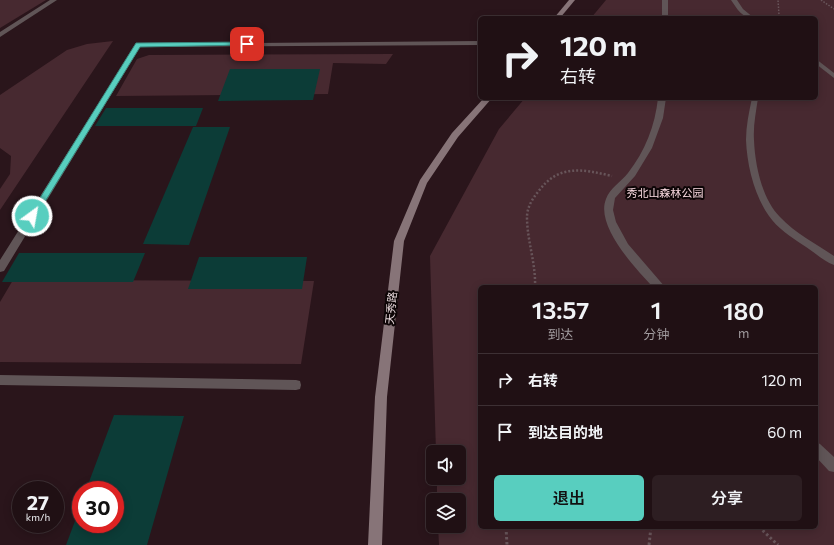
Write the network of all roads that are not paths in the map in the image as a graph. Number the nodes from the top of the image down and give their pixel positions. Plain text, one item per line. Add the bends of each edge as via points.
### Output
1 (54, 0) edge
2 (572, 0) edge
3 (664, 0) edge
4 (734, 0) edge
5 (742, 15) edge
6 (559, 16) edge
7 (665, 16) edge
8 (0, 35) edge
9 (478, 43) edge
10 (818, 63) edge
11 (834, 76) edge
12 (486, 100) edge
13 (662, 100) edge
14 (755, 100) edge
15 (834, 261) edge
16 (0, 268) edge
17 (658, 285) edge
18 (0, 380) edge
19 (296, 385) dead end
20 (818, 450) edge
21 (834, 466) edge
22 (375, 545) edge

1 - 8 street
2 - 6 main road
3 - 7 street
4 - 5 lane
9 - 16 street via 138,45
10 - 11 lane
12 - 22 main road, 天秀路 via 455,135 423,182 399,240 381,397
13 - 17 street via 649,146 627,180 610,200 608,211 627,249 643,271
14 - 15 lane via 750,140 754,167 769,212 796,236
18 - 19 lane
20 - 21 street

